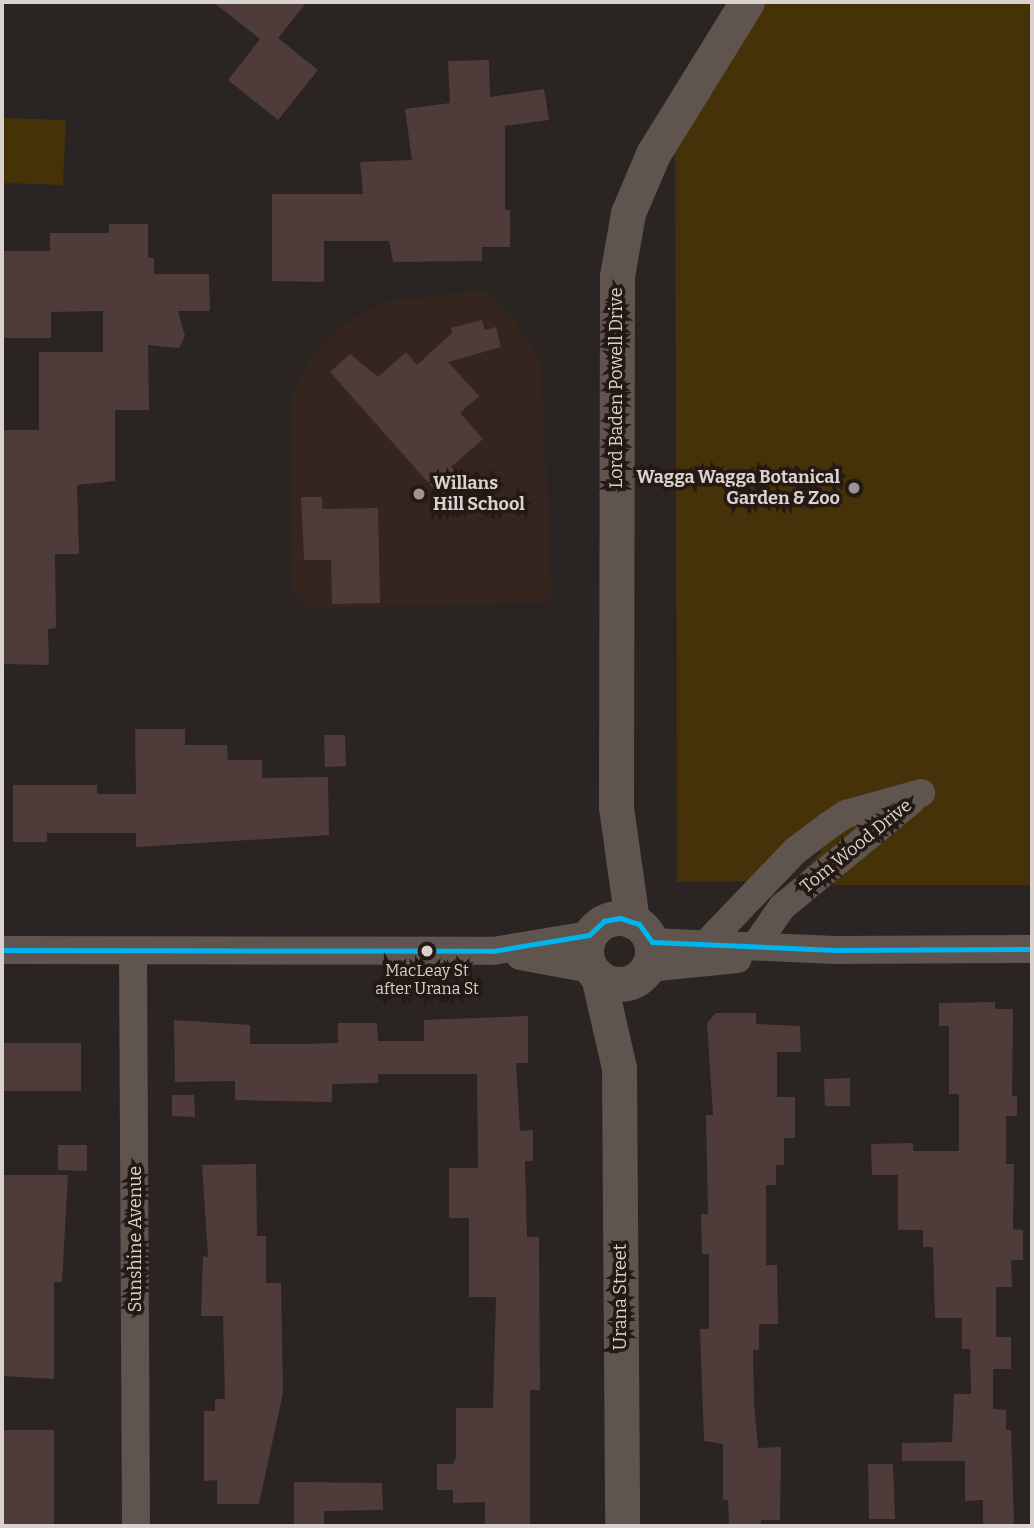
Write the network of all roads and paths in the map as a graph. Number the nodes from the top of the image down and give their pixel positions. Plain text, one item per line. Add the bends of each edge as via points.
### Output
1 (747, 2) edge
2 (616, 807) junction
3 (592, 931) junction
4 (706, 944) junction
5 (755, 946) junction
6 (1032, 949) edge
7 (2, 950) edge
8 (835, 950) junction
9 (493, 951) junction
10 (133, 952) junction
11 (642, 953) junction
12 (594, 972) junction
13 (619, 1068) junction
14 (136, 1526) edge
15 (622, 1526) edge

1 - 2 street, Lord Baden Powell Drive via 653,153 628,213 617,276
2 - 3 street, Lord Baden Powell Drive
2 - 11 street, Lord Baden Powell Drive
3 - 9 street
3 - 11 street via 620,918
3 - 12 street via 585,951
4 - 5 street
4 - 5 street, Tom Wood Drive via 795,851 828,826 846,814 921,793 782,907
4 - 11 street
5 - 8 street
6 - 8 street
7 - 10 street
8 - 11 street
9 - 10 street
9 - 12 street
10 - 14 street, Sunshine Avenue
11 - 12 street via 618,985
11 - 13 street, Urana Street
12 - 13 street, Urana Street
13 - 15 street, Urana Street

